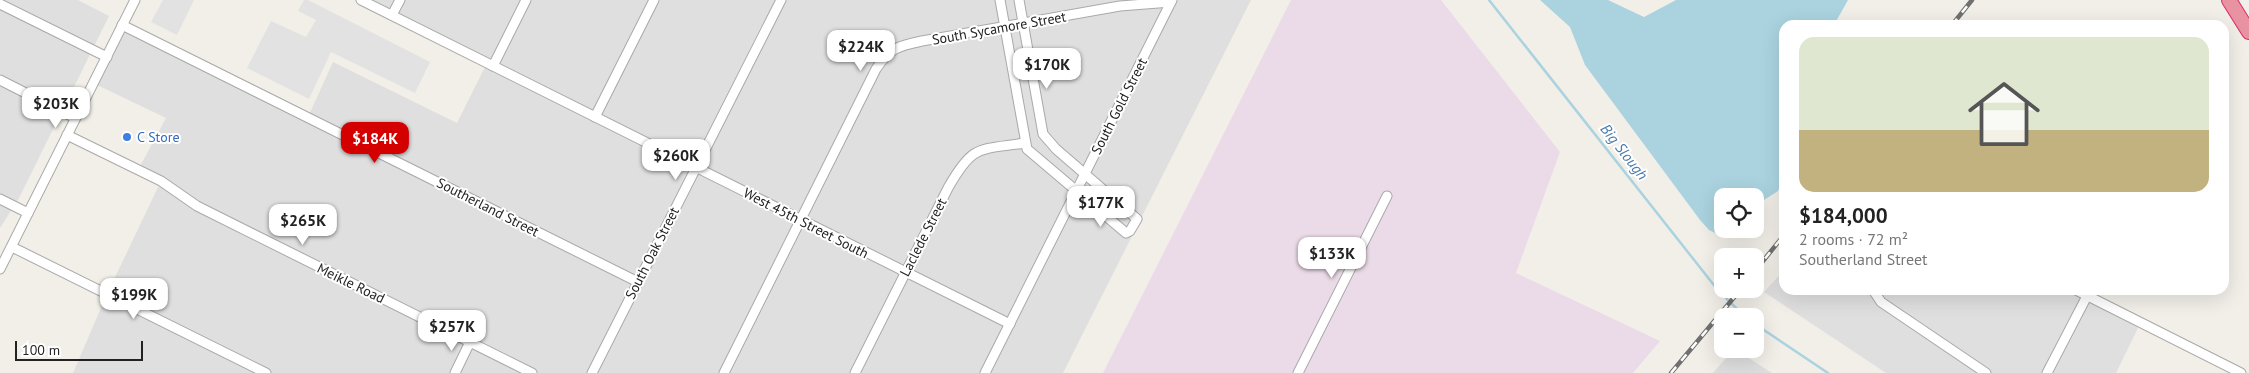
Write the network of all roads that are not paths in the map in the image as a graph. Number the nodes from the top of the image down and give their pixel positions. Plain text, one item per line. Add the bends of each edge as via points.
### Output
1 (135, 0) edge
2 (361, 0) edge
3 (400, 0) edge
4 (526, 0) edge
5 (654, 0) edge
6 (781, 0) edge
7 (1000, 0) edge
8 (1019, 0) edge
9 (2229, 0) edge
10 (1172, 1) edge
11 (0, 4) edge
12 (392, 16) junction
13 (1023, 24) junction
14 (122, 25) junction
15 (1005, 27) junction
16 (2249, 32) edge
17 (107, 57) junction
18 (493, 66) junction
19 (0, 80) edge
20 (595, 117) junction
21 (75, 118) junction
22 (67, 135) junction
23 (1026, 143) junction
24 (696, 167) junction
25 (1085, 174) junction
26 (1076, 191) junction
27 (1387, 196) dead end
28 (0, 199) edge
29 (28, 213) junction
30 (801, 220) junction
31 (12, 246) junction
32 (0, 269) edge
33 (905, 272) junction
34 (638, 282) junction
35 (1876, 295) edge
36 (2087, 296) joint
37 (1010, 324) junction
38 (470, 342) junction
39 (266, 373) edge
40 (455, 373) edge
41 (532, 373) edge
42 (592, 373) edge
43 (724, 373) edge
44 (854, 373) edge
45 (985, 373) edge
46 (1298, 373) edge
47 (1986, 373) edge
48 (2048, 373) edge
49 (2241, 373) edge

1 - 14 street
2 - 12 street, West 45th Street South
3 - 12 street
4 - 18 street
5 - 20 street
6 - 24 street, South Oak Street
7 - 15 street
8 - 13 street
9 - 16 highway
10 - 13 street, South Sycamore Street via 1120,6
10 - 25 street, South Gold Street
11 - 17 street
12 - 18 street, West 45th Street South
13 - 15 street, South Sycamore Street
13 - 25 street via 1043,134
14 - 17 street
14 - 34 street, Southerland Street
15 - 23 street
15 - 30 street, South Sycamore Street via 903,45 887,53
17 - 21 street
18 - 20 street, West 45th Street South
19 - 21 street
20 - 24 street, West 45th Street South
21 - 22 street
22 - 29 street
22 - 38 street, Meikle Road via 161,181 200,208
23 - 26 street via 1031,153
23 - 33 street, Laclede Street via 981,150 968,157 948,188
24 - 30 street, West 45th Street South
24 - 34 street, South Oak Street
25 - 26 street, South Gold Street
25 - 26 street via 1137,219 1133,228 1126,233
26 - 37 street, South Gold Street
27 - 46 street
28 - 29 street
29 - 31 street
30 - 33 street, West 45th Street South
30 - 43 street, South Sycamore Street
31 - 32 street
31 - 39 street
33 - 37 street, West 45th Street South
33 - 44 street, Laclede Street
34 - 42 street, South Oak Street
35 - 47 street via 1881,302
36 - 48 street
36 - 49 street
37 - 45 street, South Gold Street
38 - 40 street
38 - 41 street, Meikle Road

